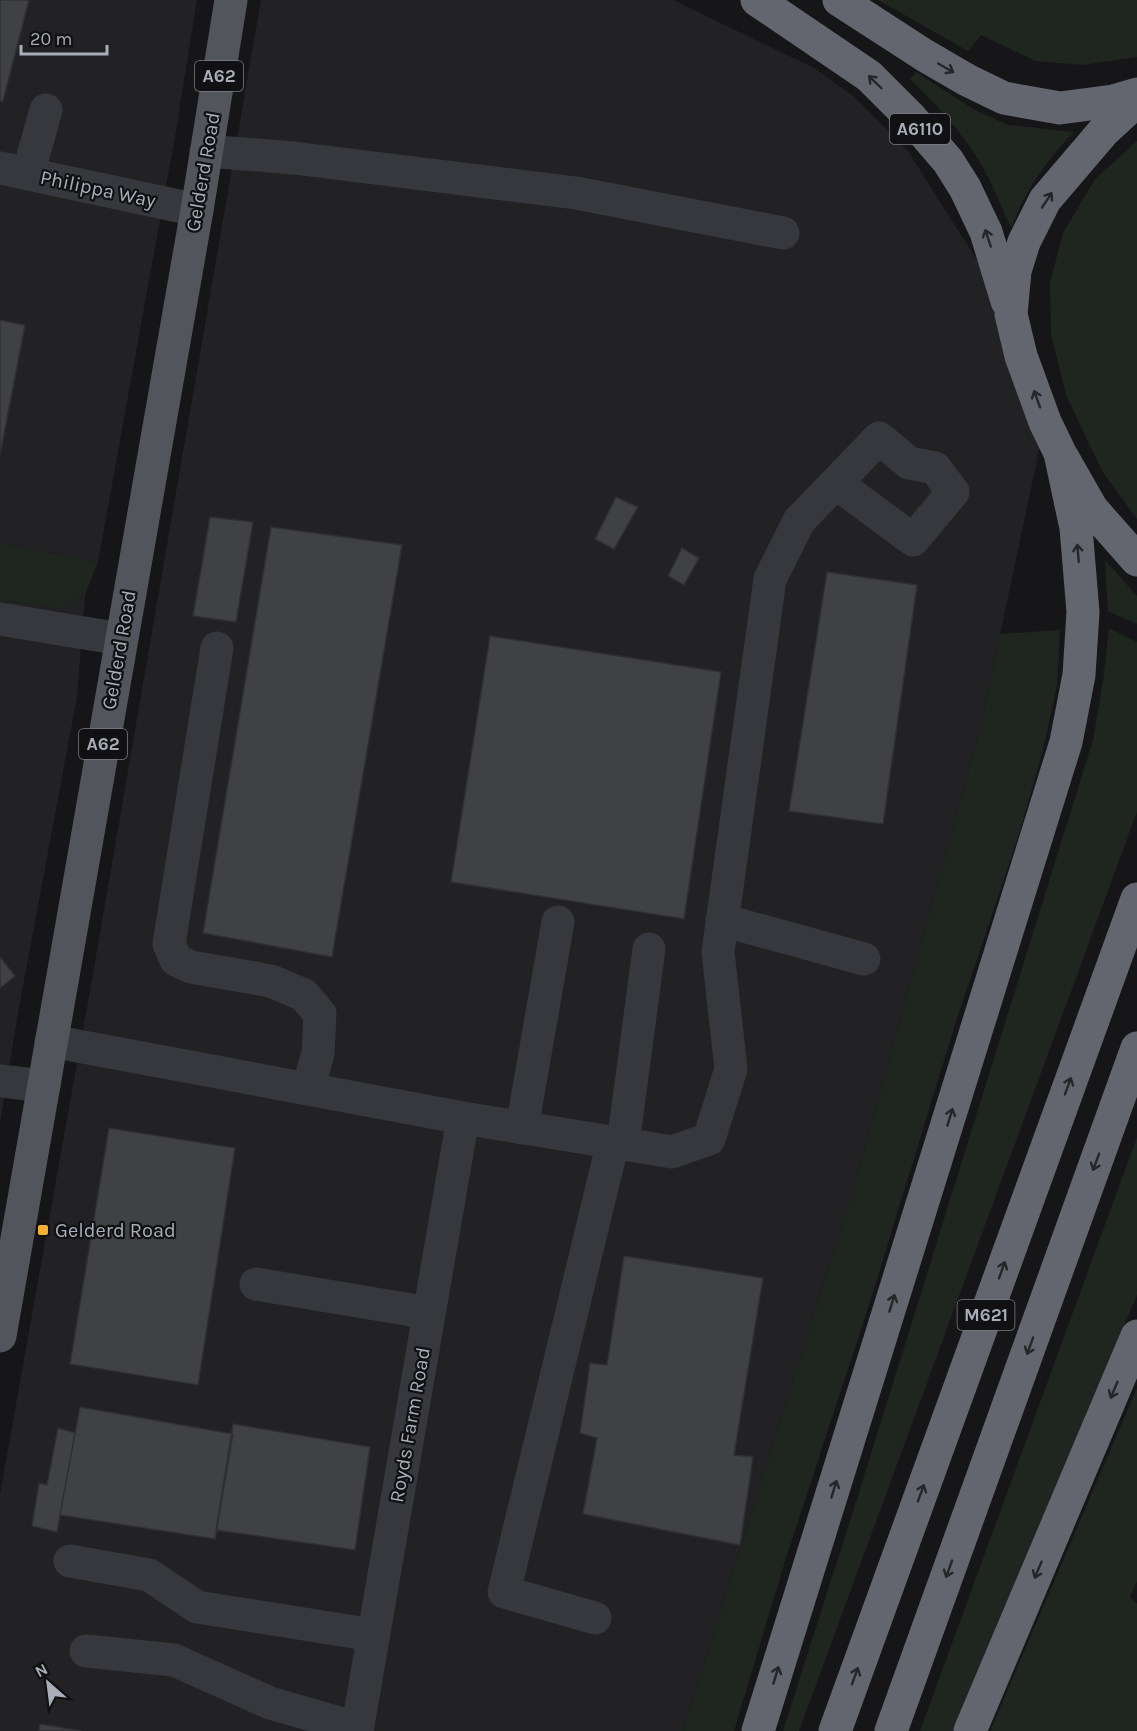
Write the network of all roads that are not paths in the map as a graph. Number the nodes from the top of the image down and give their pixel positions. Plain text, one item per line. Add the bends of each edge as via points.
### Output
1 (231, 0) edge
2 (757, 0) edge
3 (839, 0) edge
4 (1137, 94) edge
5 (1137, 102) edge
6 (46, 110) dead end
7 (206, 151) junction
8 (14, 171) edge
9 (196, 210) junction
10 (783, 233) dead end
11 (1011, 314) junction
12 (1060, 453) junction
13 (836, 483) dead end
14 (1137, 560) edge
15 (0, 619) edge
16 (121, 639) junction
17 (217, 648) dead end
18 (1137, 899) edge
19 (722, 920) junction
20 (558, 922) dead end
21 (649, 949) dead end
22 (864, 959) dead end
23 (51, 1041) junction
24 (1137, 1048) edge
25 (0, 1081) edge
26 (44, 1086) junction
27 (308, 1089) junction
28 (463, 1118) junction
29 (522, 1128) junction
30 (618, 1143) junction
31 (256, 1284) dead end
32 (3, 1296) edge
33 (429, 1313) junction
34 (0, 1336) edge
35 (1137, 1336) edge
36 (70, 1561) dead end
37 (595, 1618) dead end
38 (374, 1635) junction
39 (86, 1651) dead end
40 (357, 1729) edge
41 (758, 1731) edge
42 (835, 1731) edge
43 (891, 1731) edge
44 (970, 1731) edge

1 - 7 main road, Gelderd Road / A62
11 -> 2 highway, A6110 via 986,232 948,161 869,76
3 -> 4 highway via 924,55 1004,98 1060,108
11 -> 5 highway via 1015,271 1024,242 1045,201 1103,132
6 - 8 street
7 - 9 main road, Gelderd Road / A62
7 - 10 street via 576,193
8 - 9 street, Philippa Way
9 - 16 main road, Gelderd Road / A62
12 -> 11 highway, A6110 via 1021,356
12 - 14 highway, A6110 via 1092,509
41 -> 12 highway via 1066,742 1078,675 1083,612 1076,528
13 - 19 street via 799,521 770,579
15 - 16 street
16 - 23 main road, Gelderd Road / A62
17 - 27 street via 169,944 176,960 191,967 271,981 304,995 320,1014 318,1053
42 -> 18 highway, M621
19 - 22 street
19 - 30 street via 718,952 731,1069 709,1139 672,1152
20 - 29 street
21 - 30 street
23 - 26 main road, Gelderd Road / A62
23 - 27 street
24 -> 43 highway, M621
25 - 26 street
26 - 32 main road, Gelderd Road / A62
27 - 28 street
28 - 29 street
28 - 33 street, Royds Farm Road
29 - 30 street
30 - 37 street via 504,1592
31 - 33 street
32 - 34 main road, Gelderd Road / A62
33 - 38 street, Royds Farm Road
35 -> 44 highway
36 - 38 street via 149,1575 197,1607
38 - 40 street, Royds Farm Road
39 - 40 street via 174,1659 270,1703

